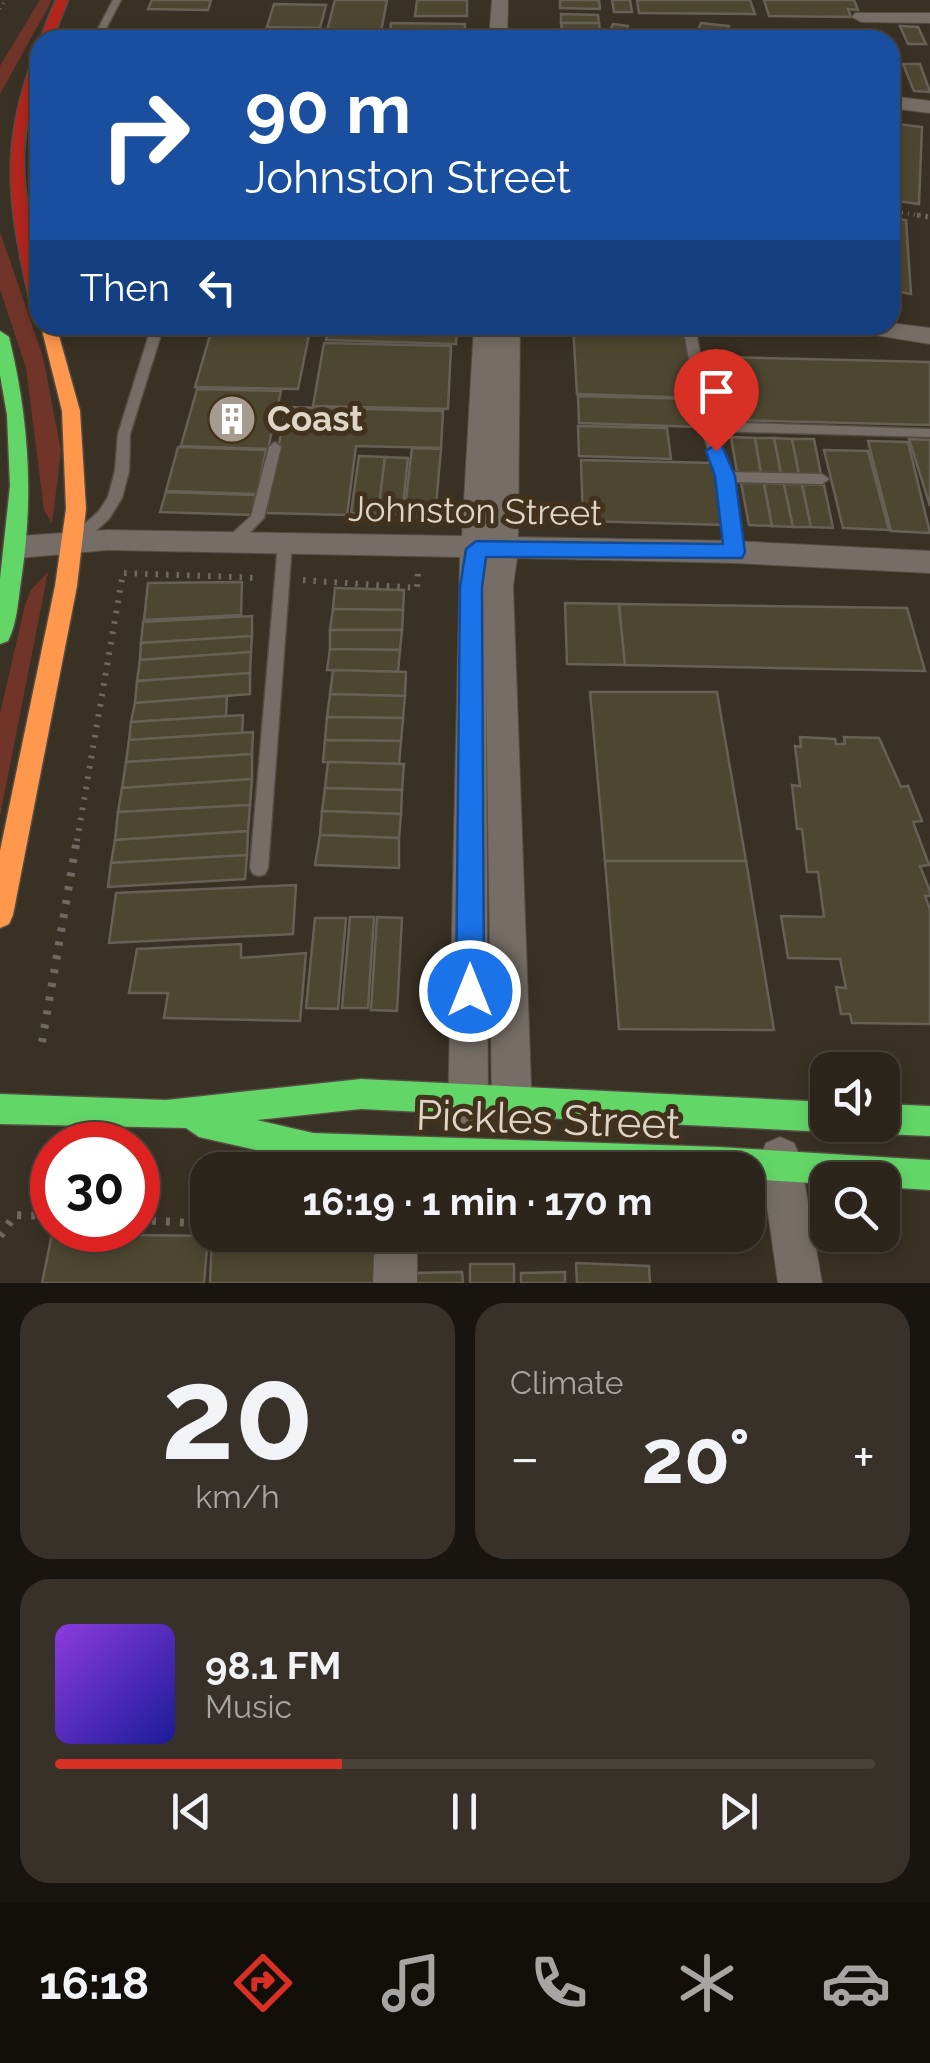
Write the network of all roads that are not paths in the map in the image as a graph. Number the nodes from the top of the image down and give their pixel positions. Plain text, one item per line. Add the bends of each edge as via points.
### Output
1 (62, 0) edge
2 (117, 0) edge
3 (500, 0) edge
4 (516, 0) edge
5 (861, 17) dead end
6 (930, 18) edge
7 (50, 30) edge
8 (101, 30) edge
9 (498, 30) edge
10 (515, 30) edge
11 (29, 80) edge
12 (900, 104) edge
13 (930, 108) edge
14 (30, 249) edge
15 (900, 332) edge
16 (49, 335) edge
17 (155, 335) edge
18 (486, 335) edge
19 (507, 335) edge
20 (691, 335) edge
21 (930, 336) edge
22 (0, 337) edge
23 (706, 426) junction
24 (930, 433) edge
25 (275, 447) dead end
26 (725, 476) junction
27 (822, 479) dead end
28 (72, 542) junction
29 (231, 543) junction
30 (284, 544) junction
31 (19, 546) junction
32 (490, 550) junction
33 (735, 552) junction
34 (930, 562) edge
35 (0, 635) edge
36 (259, 868) dead end
37 (0, 915) edge
38 (402, 1097) junction
39 (468, 1098) junction
40 (512, 1101) junction
41 (0, 1109) edge
42 (776, 1114) junction
43 (166, 1115) junction
44 (810, 1116) edge
45 (900, 1120) edge
46 (930, 1121) edge
47 (340, 1152) edge
48 (400, 1152) edge
49 (467, 1152) edge
50 (513, 1152) edge
51 (765, 1165) edge
52 (781, 1166) junction
53 (930, 1175) edge
54 (396, 1252) edge
55 (395, 1283) edge
56 (800, 1283) edge

1 - 7 main road
2 - 8 lane
3 - 9 street
4 - 10 street
5 - 6 street
11 - 14 main road via 4,120 0,149 2,186
12 - 13 street
15 - 21 street
16 - 28 main road via 76,451
17 - 28 lane via 124,434 114,498
18 - 32 street
19 - 32 street
20 - 23 lane
22 - 31 main road via 22,428
23 - 24 lane
23 - 26 lane
25 - 29 lane via 257,518
26 - 27 lane
26 - 33 lane
28 - 29 street, Johnston Street
28 - 31 street, Johnston Street
28 - 37 main road
29 - 30 street, Johnston Street
30 - 32 street, Johnston Street
30 - 36 lane
31 - 35 main road
32 - 33 street, Johnston Street
32 - 39 street via 471,587
32 - 40 street via 499,586
33 - 34 street, Johnston Street
38 - 39 main road, Pickles Street
38 - 43 main road, Pickles Street via 361,1094
38 - 48 street
39 - 40 main road, Pickles Street
39 - 49 street
40 - 42 main road, Pickles Street
40 - 50 street
41 - 43 main road, Pickles Street
42 - 44 main road, Pickles Street
42 - 52 street
43 - 47 main road, Pickles Street
45 - 46 main road
51 - 52 main road, Pickles Street
52 - 53 main road, Pickles Street
52 - 56 street
54 - 55 street

